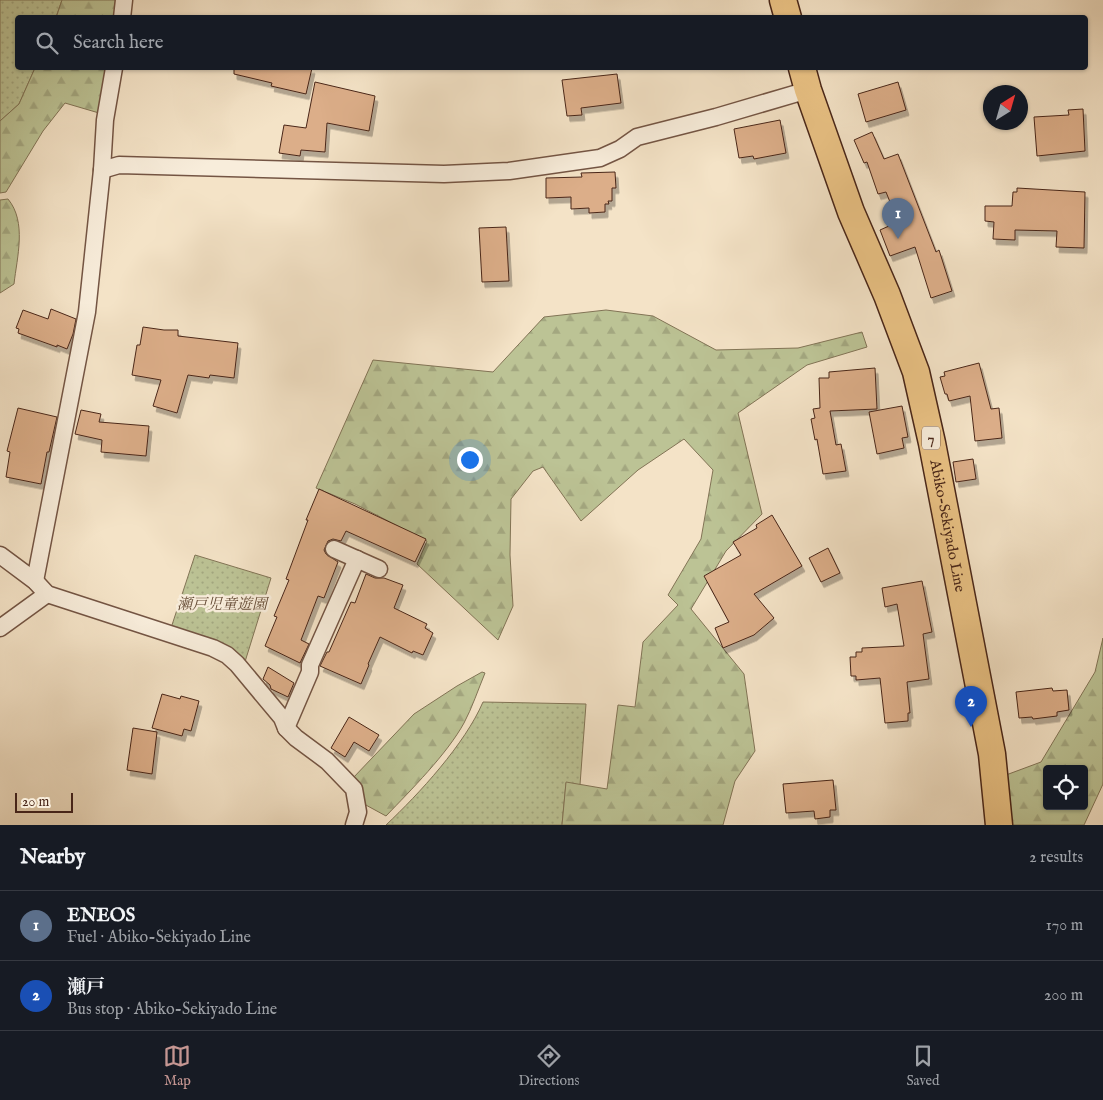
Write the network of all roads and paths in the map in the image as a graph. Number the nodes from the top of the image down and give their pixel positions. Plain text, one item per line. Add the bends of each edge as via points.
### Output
1 (124, 0) edge
2 (784, 0) edge
3 (122, 15) edge
4 (787, 15) edge
5 (114, 70) edge
6 (805, 79) edge
7 (102, 170) junction
8 (334, 549) dead end
9 (0, 556) edge
10 (357, 559) junction
11 (379, 568) dead end
12 (35, 581) junction
13 (47, 594) junction
14 (0, 628) edge
15 (286, 728) junction
16 (354, 825) edge
17 (999, 825) edge

1 - 3 street
2 - 4 main road
5 - 7 street
6 - 7 street via 716,117 637,137 600,158 509,171 444,174 119,165
6 - 17 main road, Abiko-Sekiyado Line / 7 via 851,212 888,295 916,372 992,754
7 - 12 street via 87,312
8 - 10 street
9 - 12 street
10 - 11 street
10 - 15 street
12 - 13 street
13 - 14 street
13 - 15 street via 227,655 282,718
15 - 16 street via 327,761 354,789 358,812

